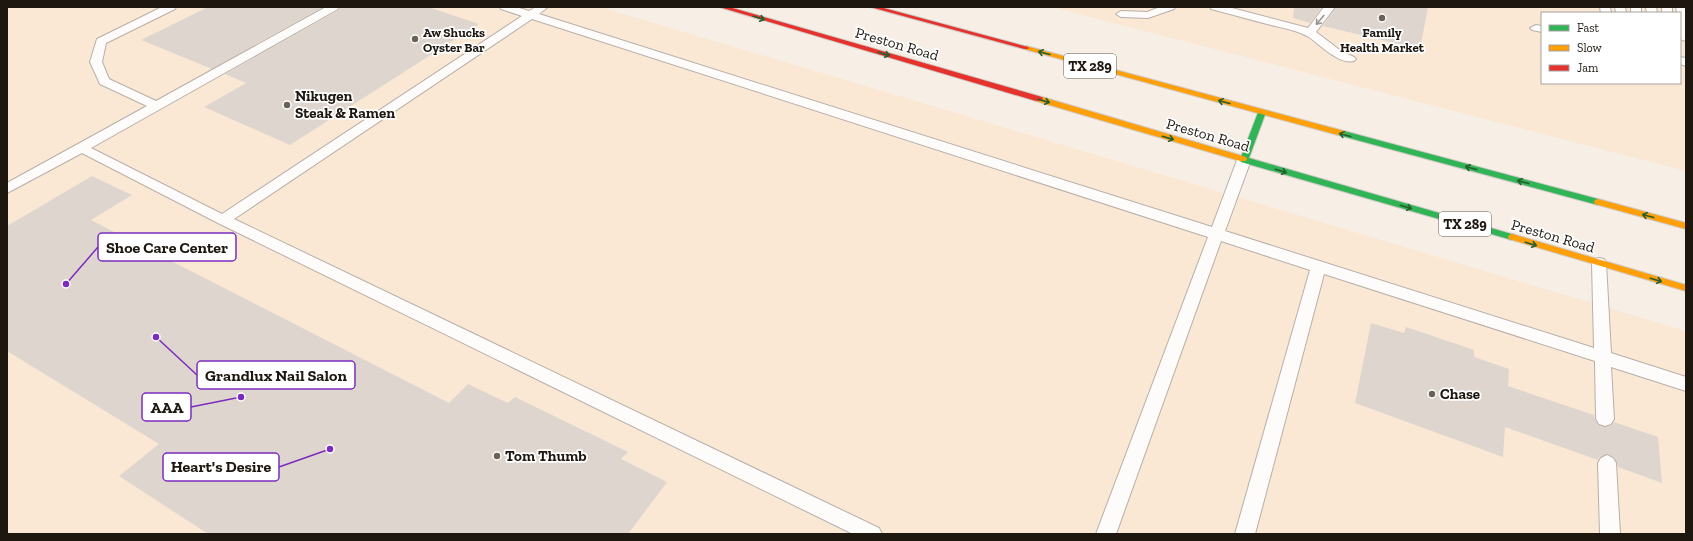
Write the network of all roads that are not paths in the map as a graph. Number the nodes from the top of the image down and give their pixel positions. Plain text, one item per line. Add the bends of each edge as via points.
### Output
1 (171, 7) edge
2 (334, 7) edge
3 (505, 7) edge
4 (722, 7) edge
5 (873, 7) edge
6 (1170, 7) edge
7 (1215, 7) edge
8 (1330, 7) edge
9 (1681, 7) edge
10 (537, 11) edge
11 (1251, 12) edge
12 (1121, 14) dead end
13 (1310, 33) junction
14 (1686, 38) edge
15 (1350, 59) dead end
16 (157, 106) junction
17 (1262, 112) junction
18 (82, 148) junction
19 (1244, 160) junction
20 (7, 189) edge
21 (223, 220) junction
22 (1686, 226) edge
23 (1217, 233) junction
24 (1599, 263) junction
25 (1319, 266) junction
26 (1686, 288) edge
27 (1603, 357) junction
28 (1686, 384) edge
29 (1605, 419) dead end
30 (1607, 463) dead end
31 (872, 534) edge
32 (1106, 534) edge
33 (1245, 534) edge
34 (1610, 534) edge

1 - 16 lane via 101,41 96,62 104,81
2 - 16 lane
3 - 10 lane
4 -> 19 main road, Preston Road / TX 289
17 -> 5 main road, Preston Road / TX 289
6 - 12 lane via 1148,15
7 - 11 lane
8 -> 13 lane
9 - 14 lane
10 - 21 lane
10 - 23 lane
11 - 13 lane
13 - 15 lane via 1337,53
16 - 18 lane
17 - 19 main road
22 -> 17 main road, Preston Road / TX 289
18 - 20 lane
18 - 21 lane
19 - 23 lane
19 -> 24 main road, Preston Road / TX 289
21 - 31 lane
23 - 25 lane
23 - 32 lane
24 -> 26 main road, Preston Road / TX 289
24 - 27 lane
25 - 27 lane
25 - 33 lane
27 - 28 lane
27 - 29 lane
30 - 34 lane

